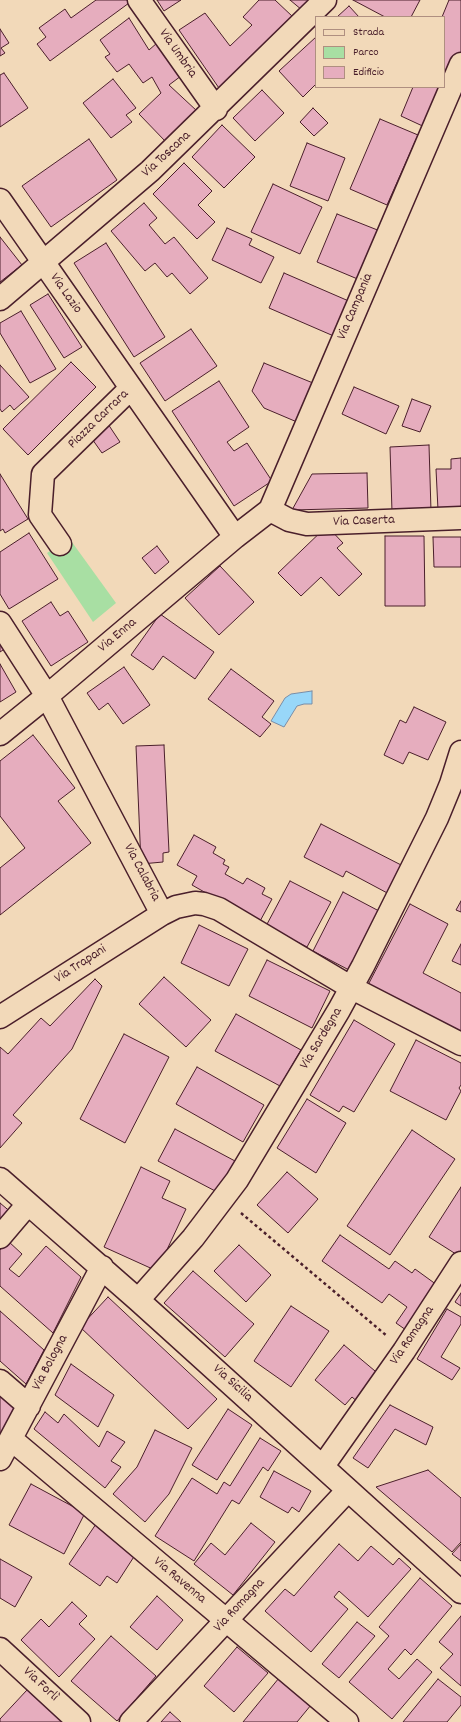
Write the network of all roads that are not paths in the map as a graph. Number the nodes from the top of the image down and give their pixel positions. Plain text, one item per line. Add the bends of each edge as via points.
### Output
1 (139, 0) edge
2 (326, 0) edge
3 (461, 64) edge
4 (216, 108) junction
5 (0, 200) edge
6 (44, 263) junction
7 (0, 299) edge
8 (131, 388) junction
9 (270, 510) junction
10 (461, 518) edge
11 (235, 537) junction
12 (60, 544) dead end
13 (0, 623) edge
14 (47, 696) junction
15 (0, 734) edge
16 (461, 752) edge
17 (162, 914) junction
18 (352, 988) junction
19 (0, 1017) edge
20 (461, 1044) edge
21 (0, 1179) edge
22 (28, 1204) junction
23 (0, 1237) edge
24 (461, 1263) edge
25 (102, 1267) junction
26 (138, 1300) junction
27 (0, 1381) edge
28 (29, 1406) junction
29 (11, 1439) junction
30 (0, 1459) edge
31 (323, 1466) junction
32 (348, 1490) junction
33 (461, 1592) edge
34 (226, 1621) junction
35 (0, 1649) edge
36 (80, 1722) edge
37 (131, 1722) edge
38 (347, 1722) edge

1 - 4 street, Via Umbria
2 - 4 street, Via Toscana
3 - 9 street, Via Campania
4 - 6 street, Via Toscana via 150,171
5 - 6 street, Via Lazio
6 - 7 street, Via Toscana
6 - 8 street, Via Lazio
8 - 11 street, Piazza Carrara
8 - 12 street, Piazza Carrara via 43,474 40,515
9 - 10 street, Via Caserta via 289,520 306,524
9 - 11 street, Via Campania
11 - 14 street, Via Enna
13 - 14 street, Via Calabria
14 - 15 street, Via Enna
14 - 17 street, Via Calabria
16 - 18 street, Via Sardegna via 437,818
17 - 18 street, Via Calabria via 195,903 212,906
17 - 19 street, Via Trapani
18 - 20 street, Via Calabria
18 - 26 street, Via Sardegna via 250,1161 193,1238
21 - 22 street, Via Sicilia
22 - 23 street
22 - 25 street, Via Sicilia
24 - 31 street, Via Romagna via 404,1351
25 - 26 street, Via Sicilia
25 - 28 street, Via Bologna
26 - 31 street, Via Sicilia
27 - 28 street
28 - 29 street, Via Bologna
29 - 30 street, Via Bologna
29 - 34 street, Via Ravenna
31 - 32 street, Via Sicilia
32 - 33 street, Via Sicilia
32 - 34 street, Via Romagna
34 - 37 street, Via Romagna
34 - 38 street, Via Ravenna
35 - 36 street, Via Forlì

